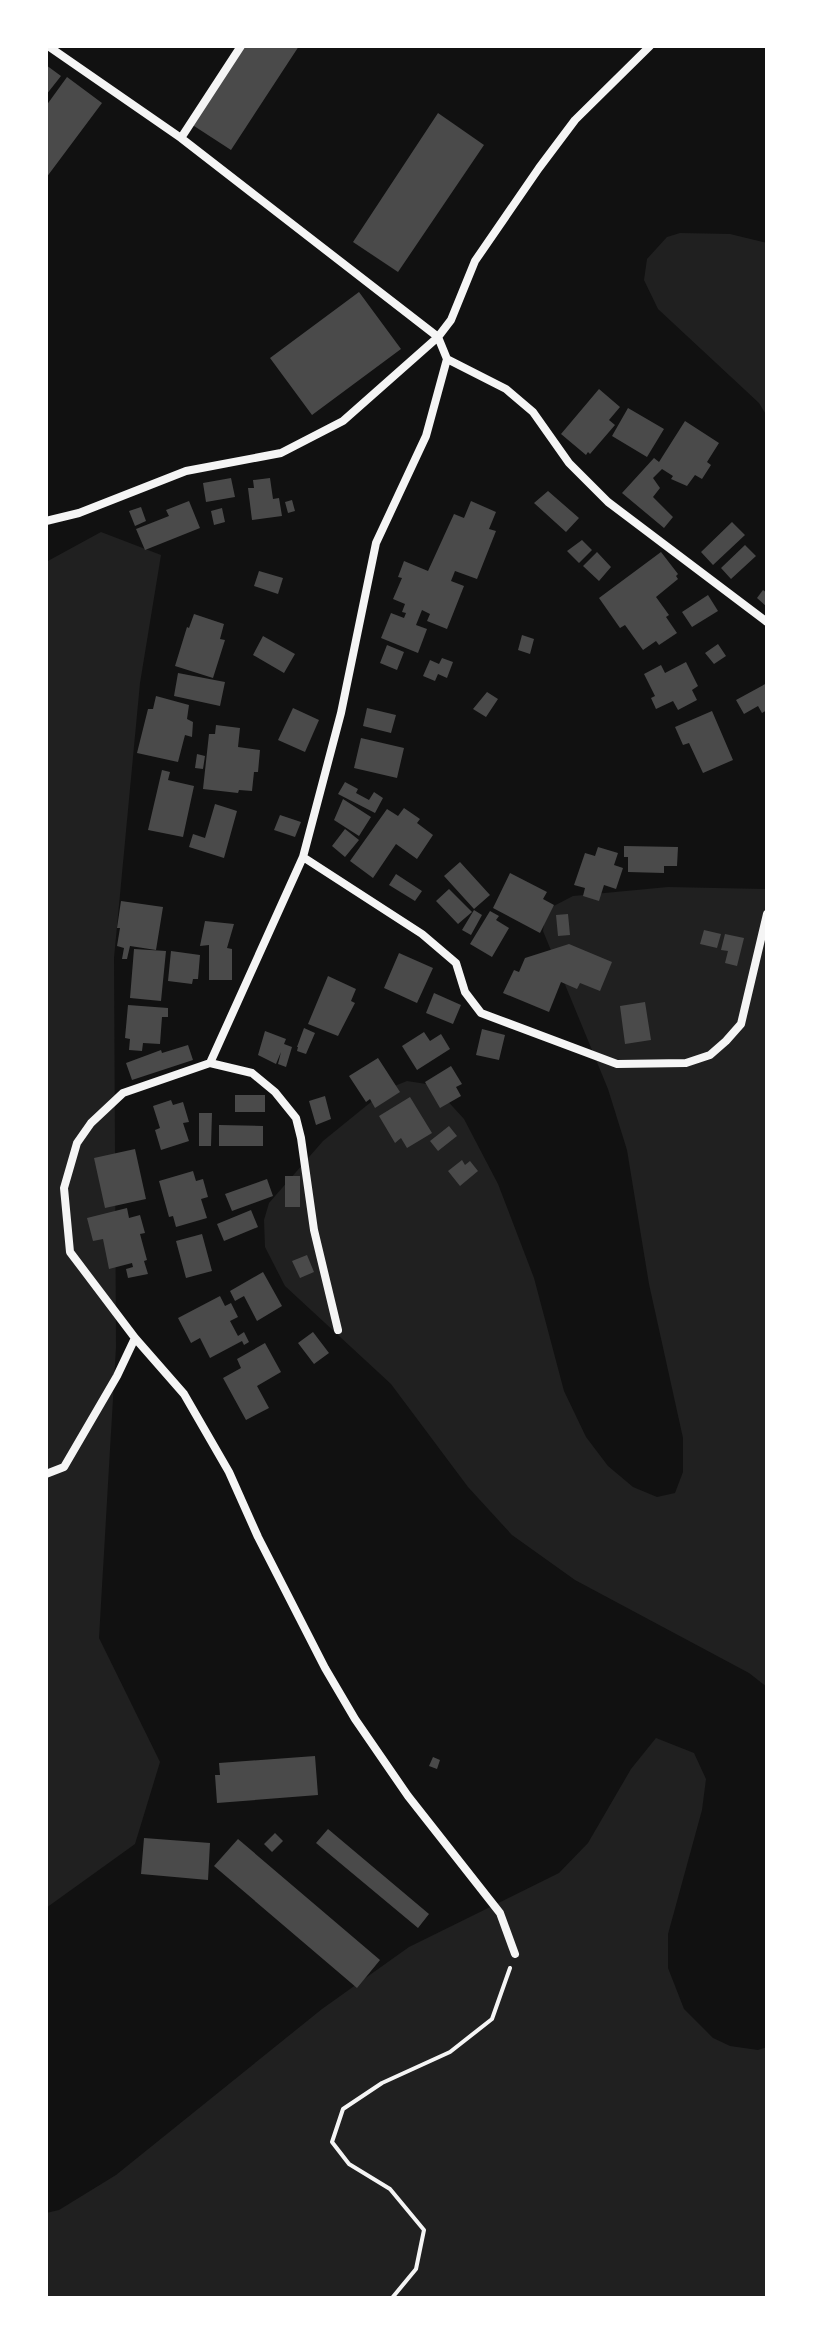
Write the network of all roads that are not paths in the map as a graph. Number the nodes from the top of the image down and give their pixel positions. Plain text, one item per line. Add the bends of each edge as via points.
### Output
1 (48, 46) edge
2 (241, 46) edge
3 (650, 46) edge
4 (181, 138) junction
5 (438, 337) junction
6 (447, 359) junction
7 (46, 521) edge
8 (767, 622) edge
9 (303, 857) junction
10 (767, 914) edge
11 (210, 1063) junction
12 (338, 1330) dead end
13 (135, 1338) junction
14 (46, 1474) edge
15 (515, 1954) road end

1 - 4 street
2 - 4 street
3 - 5 street via 575,120 539,168 475,261 451,320
4 - 5 street
5 - 6 street
5 - 7 street via 343,421 281,453 186,471
6 - 8 street via 506,389 533,412 569,463 608,502
6 - 9 street via 426,436 376,543 341,713
9 - 10 street via 422,934 456,963 465,992 481,1013 617,1064 686,1063 710,1055 726,1041 741,1024
9 - 11 street
11 - 12 street via 252,1073 296,1118 314,1230
11 - 13 street via 123,1093 77,1143 64,1188 70,1252
13 - 14 street via 64,1467
13 - 15 street via 184,1394 340,1693 408,1796 500,1913

